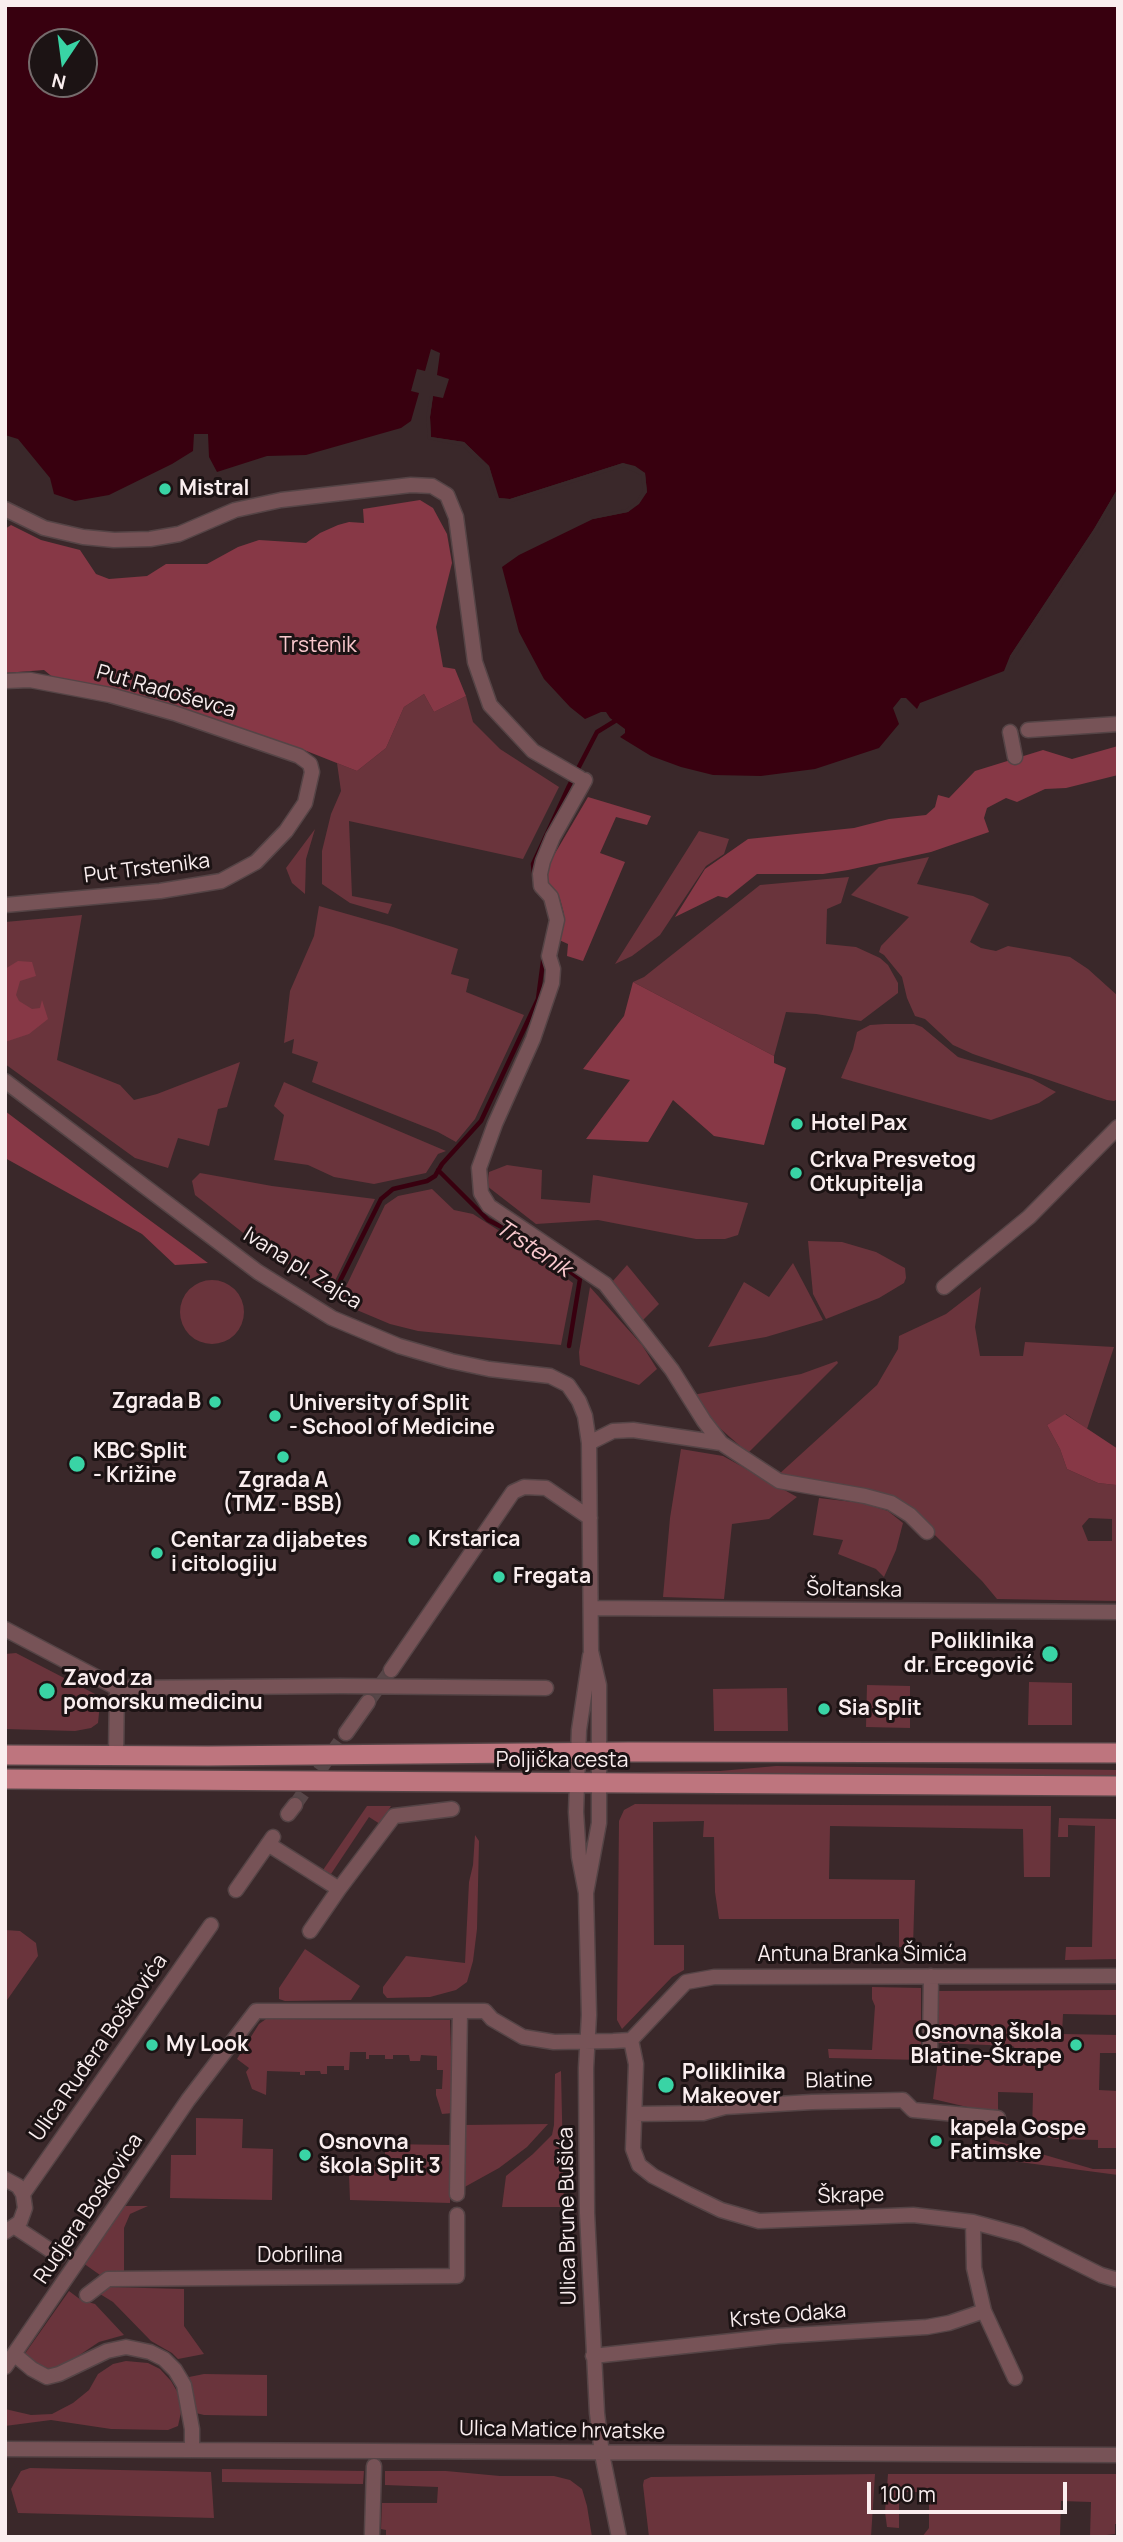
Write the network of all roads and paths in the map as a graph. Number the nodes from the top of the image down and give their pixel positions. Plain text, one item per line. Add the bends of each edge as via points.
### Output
1 (5, 509) edge
2 (5, 681) edge
3 (1118, 724) edge
4 (1028, 730) dead end
5 (1010, 732) dead end
6 (1015, 757) dead end
7 (310, 764) joint
8 (5, 905) edge
9 (5, 1081) edge
10 (1118, 1128) edge
11 (944, 1287) dead end
12 (589, 1443) junction
13 (721, 1443) junction
14 (590, 1518) junction
15 (927, 1532) dead end
16 (591, 1608) junction
17 (1118, 1612) edge
18 (5, 1629) edge
19 (591, 1651) junction
20 (391, 1670) tunnel mouth
21 (117, 1688) junction
22 (546, 1688) dead end
23 (368, 1702) tunnel mouth
24 (346, 1733) tunnel mouth
25 (577, 1753) junction
26 (600, 1753) junction
27 (1118, 1753) edge
28 (5, 1755) edge
29 (116, 1756) junction
30 (5, 1779) edge
31 (576, 1784) junction
32 (600, 1784) junction
33 (1118, 1786) edge
34 (452, 1809) dead end
35 (338, 1889) junction
36 (236, 1890) dead end
37 (586, 1893) junction
38 (211, 1925) dead end
39 (310, 1931) dead end
40 (925, 1976) junction
41 (1118, 1976) edge
42 (460, 2011) junction
43 (631, 2040) junction
44 (588, 2041) junction
45 (930, 2050) dead end
46 (635, 2114) junction
47 (998, 2118) dead end
48 (5, 2179) edge
49 (23, 2194) junction
50 (457, 2194) dead end
51 (457, 2215) dead end
52 (973, 2222) junction
53 (10, 2230) edge
54 (60, 2256) dead end
55 (1118, 2280) edge
56 (87, 2295) dead end
57 (985, 2311) junction
58 (593, 2356) junction
59 (10, 2361) edge
60 (1015, 2378) dead end
61 (5, 2449) edge
62 (192, 2450) junction
63 (602, 2454) junction
64 (1118, 2455) edge
65 (374, 2466) dead end
66 (372, 2534) dead end
67 (619, 2537) edge

1 - 13 street via 44,528 83,537 150,539 179,534 235,510 281,500 411,485 432,485 447,495 456,517 475,662 490,705 533,751 578,776 540,874 557,920 546,1002 479,1168 481,1193 489,1206 605,1284
2 - 7 street, Put Radoševca via 30,680 110,695 292,753
3 - 4 street
5 - 6 street
7 - 8 street, Put Trstenika via 312,779 298,817 256,862 221,881
9 - 12 street, Ivana pl. Zajca via 258,1272 332,1318 399,1346 451,1361 550,1376 568,1385 585,1416
10 - 11 street via 1021,1224
12 - 13 street via 613,1431 633,1430
12 - 14 street, Ivana pl. Zajca
13 - 15 street via 779,1482 891,1503
14 - 16 street, Ulica Brune Bušića
14 - 20 street via 546,1488 524,1487 513,1492
16 - 17 street, Šoltanska
16 - 19 street, Ulica Brune Bušića
18 - 21 street
19 - 25 street, Ulica Brune Bušića
19 - 26 street, Ulica Brune Bušića via 599,1685
21 - 22 street
21 - 29 street
23 - 24 street
25 - 26 main road, Poljička cesta
25 - 29 main road, Poljička cesta
25 - 31 street, Ulica Brune Bušića
26 - 27 main road, Poljička cesta
26 - 32 street, Ulica Brune Bušića
28 - 29 main road, Poljička cesta
30 - 31 main road, Poljička cesta
31 - 32 main road, Poljička cesta
31 - 37 street, Ulica Brune Bušića
32 - 33 main road, Poljička cesta
32 - 37 street, Ulica Brune Bušića via 598,1831
34 - 35 street via 394,1816
35 - 36 street via 270,1841
35 - 39 street
37 - 44 street, Ulica Brune Bušića
38 - 49 street, Ulica Ruđera Boškovića
40 - 41 street, Antuna Branka Šimića
40 - 43 street, Antuna Branka Šimića via 696,1979 675,1992
40 - 45 street
42 - 44 street via 485,2011 523,2037
42 - 50 street
42 - 59 street, Rudjera Boskovica via 256,2011 188,2100
43 - 44 street
43 - 46 street via 636,2064
44 - 58 street, Ulica Brune Bušića via 587,2213
46 - 47 street, Blatine via 903,2100 913,2110
46 - 52 street, Škrape via 633,2149 639,2165 730,2214 759,2221 913,2215
48 - 49 street
49 - 53 street, Ulica Ruđera Boškovića via 25,2208
51 - 56 street, Dobrilina via 457,2276 108,2279
52 - 55 street, Škrape via 1021,2235
52 - 57 street via 974,2268
53 - 54 street, Ulica Ruđera Boškovića
57 - 58 street, Krste Odaka via 927,2327 778,2336
57 - 60 street
58 - 63 street, Ulica Brune Bušića
59 - 62 street, Rudjera Boskovica via 47,2377 107,2351 126,2347 150,2352 164,2359 184,2385
61 - 62 street, Ulica Matice hrvatske
62 - 63 street, Ulica Matice hrvatske
63 - 64 street, Ulica Matice hrvatske
63 - 67 street, Ulica Brune Bušića
65 - 66 street

